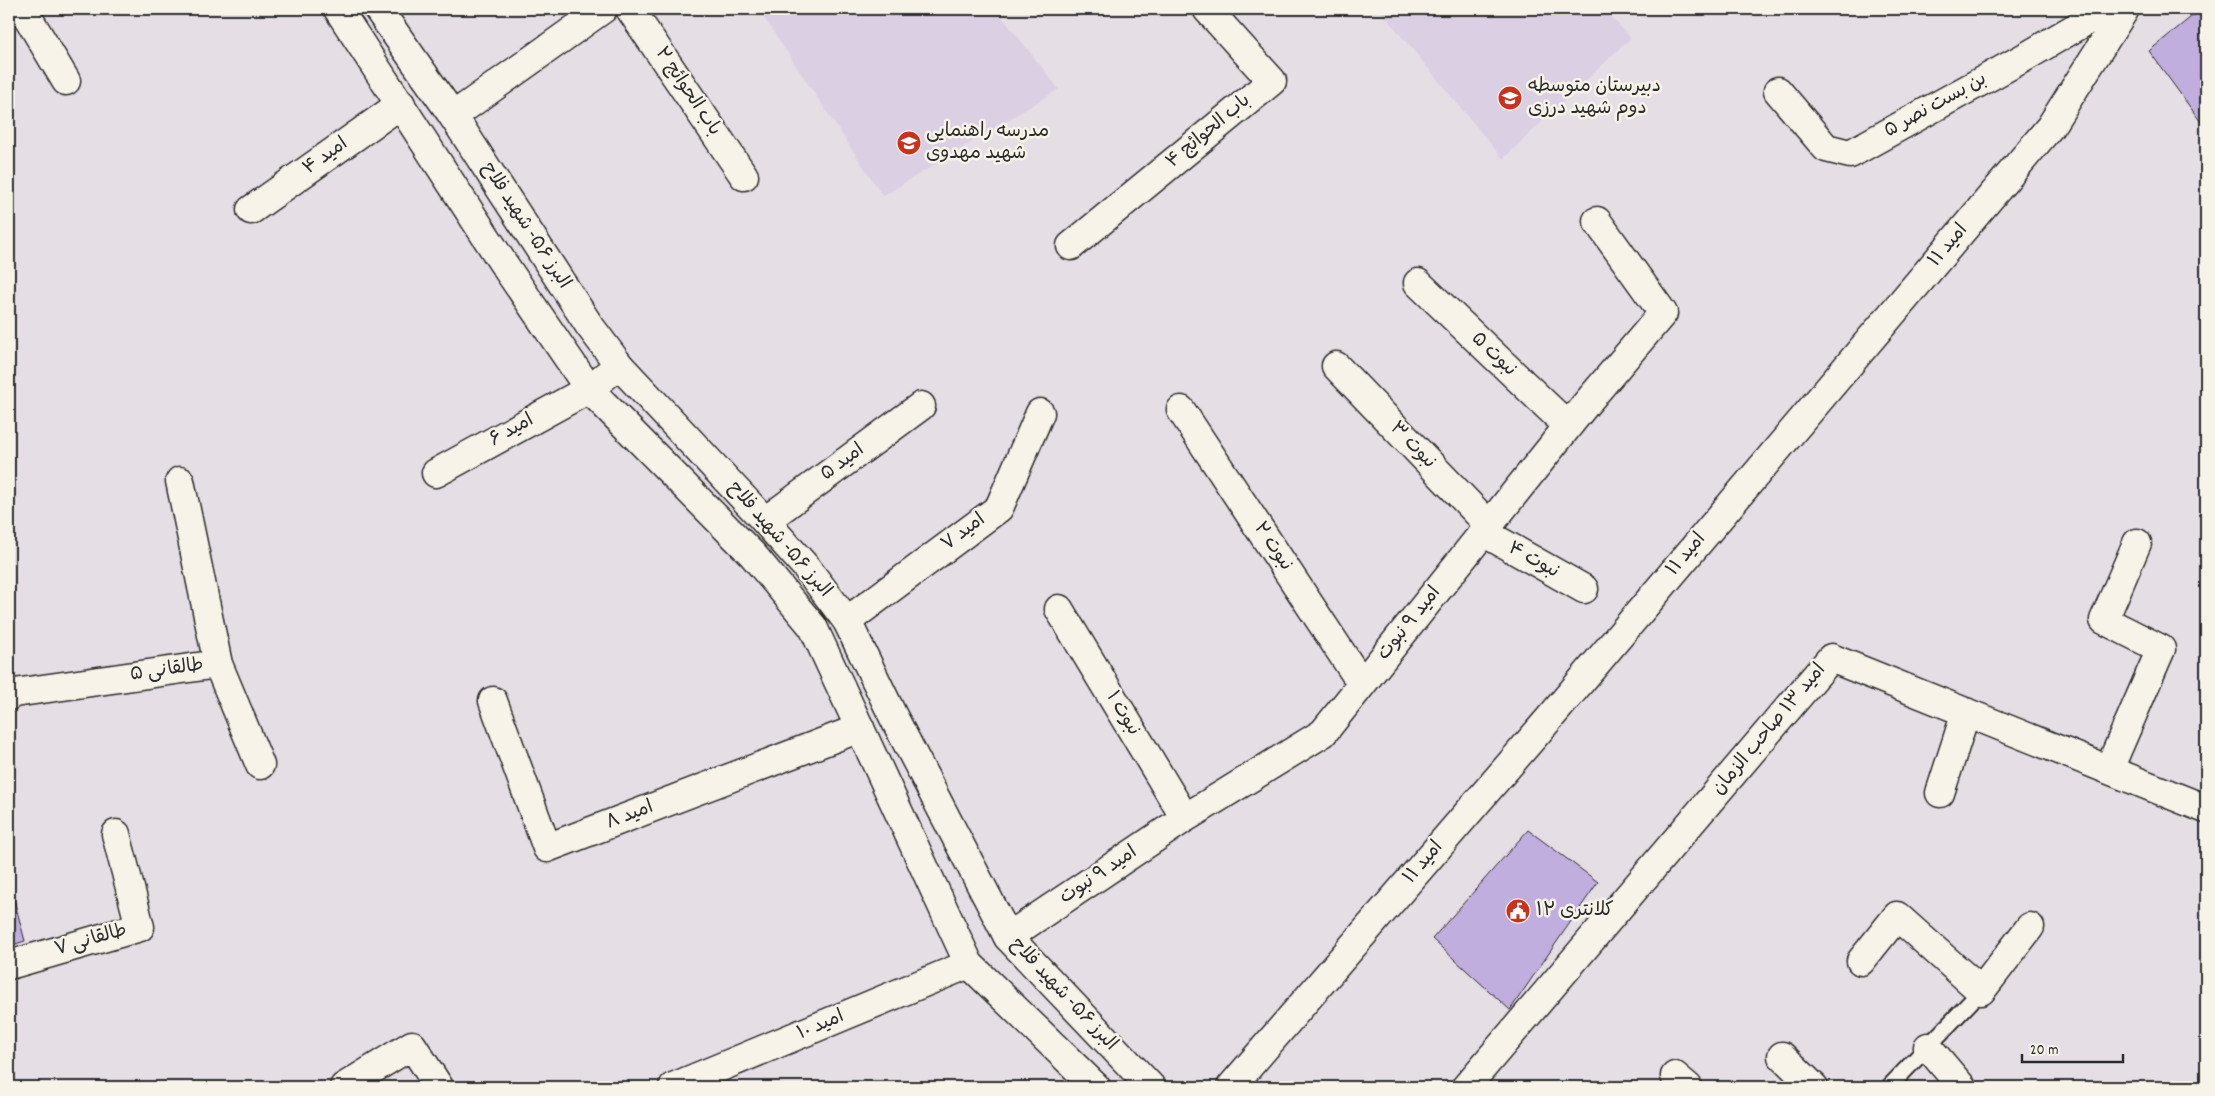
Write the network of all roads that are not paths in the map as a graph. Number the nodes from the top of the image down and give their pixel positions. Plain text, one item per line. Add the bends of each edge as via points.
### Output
1 (23, 9) edge
2 (338, 9) edge
3 (378, 9) edge
4 (601, 9) edge
5 (630, 9) edge
6 (1207, 9) edge
7 (2107, 9) edge
8 (2125, 9) edge
9 (66, 81) dead end
10 (1778, 92) dead end
11 (402, 104) junction
12 (453, 116) junction
13 (744, 176) dead end
14 (251, 210) dead end
15 (1597, 220) dead end
16 (1071, 246) dead end
17 (1418, 283) dead end
18 (619, 365) junction
19 (1336, 366) dead end
20 (589, 389) junction
21 (921, 406) dead end
22 (1181, 410) dead end
23 (1040, 413) dead end
24 (1568, 426) junction
25 (436, 474) dead end
26 (180, 481) dead end
27 (765, 520) junction
28 (1486, 529) junction
29 (2136, 543) dead end
30 (1584, 589) dead end
31 (1059, 609) dead end
32 (847, 621) junction
33 (218, 664) junction
34 (1362, 684) junction
35 (9, 696) edge
36 (493, 701) dead end
37 (1966, 712) junction
38 (860, 728) junction
39 (260, 765) dead end
40 (2109, 769) junction
41 (1940, 793) dead end
42 (2206, 809) edge
43 (1185, 818) junction
44 (116, 834) dead end
45 (2030, 928) dead end
46 (1008, 937) junction
47 (1861, 961) dead end
48 (969, 964) junction
49 (9, 965) edge
50 (1981, 991) junction
51 (1928, 1047) junction
52 (1782, 1056) dead end
53 (344, 1087) edge
54 (439, 1087) edge
55 (673, 1087) edge
56 (1096, 1087) edge
57 (1151, 1087) edge
58 (1231, 1087) edge
59 (1466, 1087) edge
60 (1814, 1087) edge
61 (1889, 1087) edge
62 (1962, 1087) edge

1 - 9 street
2 - 11 street, البرز ۵۶- شهید فلاح
3 - 12 street, البرز ۵۶- شهید فلاح
4 - 12 street
5 - 13 street, باب الحوائج ۲
6 - 16 street, باب الحوائج ۴ via 1272,80
7 - 10 street, بن بست نصر ۵ via 1850,154 1826,148
8 - 58 street, امید ۱۱ via 2050,127
11 - 14 street, امید ۴
11 - 20 street, البرز ۵۶- شهید فلاح via 503,263
12 - 18 street, البرز ۵۶- شهید فلاح via 589,325
15 - 24 street, امید ۹ نبوت via 1663,313
17 - 24 street, نبوت ۵
18 - 20 street, امید ۶
18 - 27 street, البرز ۵۶- شهید فلاح
19 - 28 street, نبوت ۳
20 - 25 street, امید ۶
20 - 38 street, البرز ۵۶- شهید فلاح via 754,555 813,627
21 - 27 street, امید ۵
22 - 34 street, نبوت ۲
23 - 32 street, امید ۷ via 999,508
24 - 28 street, امید ۹ نبوت
26 - 33 street
27 - 32 street, البرز ۵۶- شهید فلاح
28 - 30 street, نبوت ۴
28 - 34 street, امید ۹ نبوت
29 - 40 street via 2104,620 2161,649
31 - 43 street, نبوت ۱
32 - 46 street, البرز ۵۶- شهید فلاح
33 - 35 street, طالقانی ۵
33 - 39 street, طالقانی ۵
34 - 43 street, امید ۹ نبوت via 1323,733
36 - 38 street, امید ۸ via 547,848
37 - 40 street, امید ۱۳ صاحب الزمان
37 - 41 street
37 - 59 street, امید ۱۳ صاحب الزمان via 1831,658
38 - 48 street, البرز ۵۶- شهید فلاح
40 - 42 street, امید ۱۳ صاحب الزمان
43 - 46 street, امید ۹ نبوت
44 - 49 street, طالقانی ۷ via 140,927
45 - 50 street
46 - 57 street, البرز ۵۶- شهید فلاح
47 - 50 street via 1897,916
48 - 55 street, امید ۱۰
48 - 56 street, البرز ۵۶- شهید فلاح
50 - 51 lane
51 - 61 lane
51 - 62 street
52 - 60 street
53 - 54 street via 412,1045

